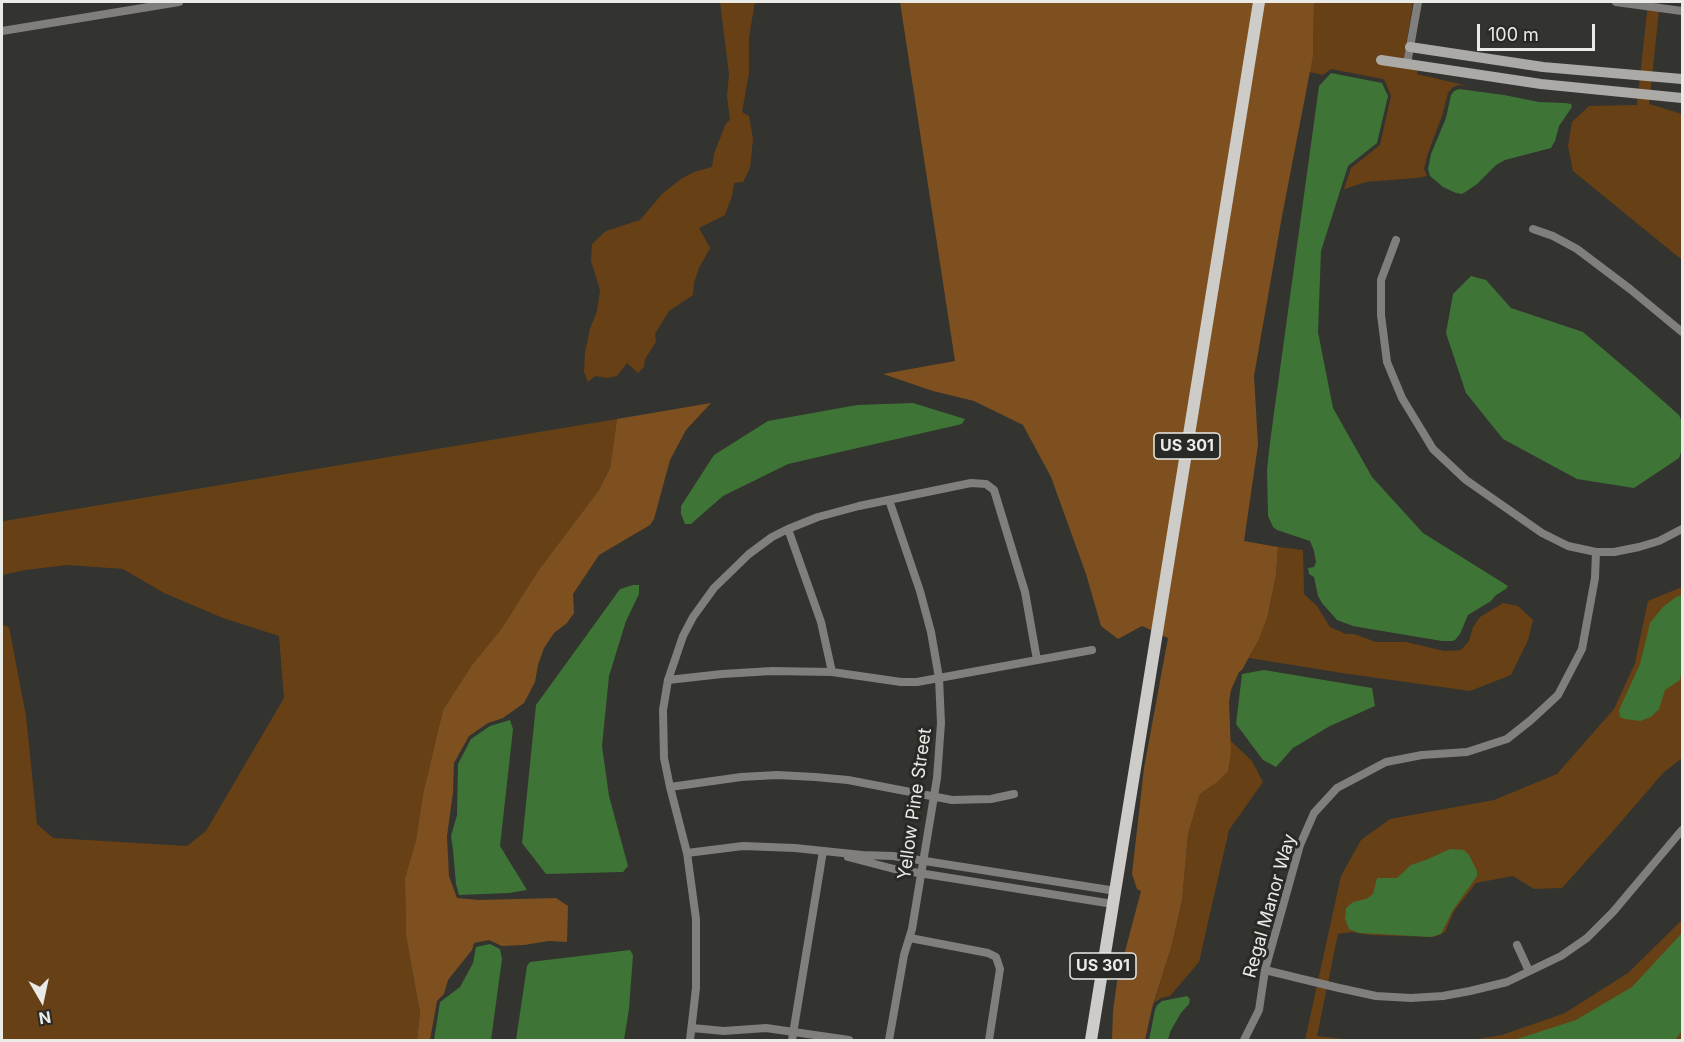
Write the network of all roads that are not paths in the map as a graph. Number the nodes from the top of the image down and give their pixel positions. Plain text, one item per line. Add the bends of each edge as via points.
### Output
1 (179, 2) edge
2 (1259, 2) edge
3 (1418, 2) edge
4 (1616, 2) edge
5 (1683, 11) edge
6 (2, 31) edge
7 (1410, 47) junction
8 (1381, 60) dead end
9 (1407, 64) junction
10 (1644, 77) junction
11 (1683, 79) edge
12 (1643, 95) junction
13 (1683, 98) edge
14 (1533, 230) dead end
15 (1396, 240) dead end
16 (1683, 332) edge
17 (889, 500) junction
18 (788, 529) junction
19 (1683, 529) edge
20 (1596, 552) junction
21 (1092, 650) dead end
22 (1037, 660) junction
23 (832, 672) junction
24 (939, 678) junction
25 (668, 681) junction
26 (670, 787) junction
27 (1014, 794) dead end
28 (934, 796) junction
29 (1683, 830) edge
30 (823, 851) junction
31 (687, 853) junction
32 (923, 861) junction
33 (921, 874) junction
34 (1116, 891) junction
35 (1113, 904) junction
36 (910, 938) junction
37 (1517, 945) dead end
38 (1265, 970) junction
39 (1529, 971) junction
40 (692, 1028) junction
41 (793, 1036) edge
42 (690, 1041) edge
43 (849, 1041) edge
44 (889, 1041) edge
45 (989, 1041) edge
46 (1091, 1041) edge
47 (1244, 1041) edge

1 - 6 street
2 - 34 main road, US 301
3 - 7 street
4 - 5 street
7 - 9 street
7 - 10 street
8 - 9 street
9 - 12 street
10 - 11 street
10 - 12 street
12 - 13 street
14 - 16 street via 1577,249
15 - 20 street via 1381,280 1387,362 1402,398 1433,449 1466,480 1542,533 1568,546
17 - 18 street via 818,517
17 - 22 street via 971,483 986,484 994,490 1025,592
17 - 24 street, Yellow Pine Street via 920,591
18 - 23 street via 822,622
18 - 25 street via 749,554 706,597 683,636
19 - 20 street via 1639,547
20 - 38 street, Regal Manor Way via 1582,649 1558,695 1531,720 1507,739 1467,752 1386,762 1337,788 1314,813 1300,845
21 - 22 street
22 - 24 street
23 - 24 street via 901,682
23 - 25 street via 750,672
24 - 28 street, Yellow Pine Street via 940,740
25 - 26 street via 662,728
26 - 28 street via 741,777 793,776 848,780
26 - 31 street
27 - 28 street via 985,800
28 - 32 street, Yellow Pine Street
29 - 39 street via 1587,938
30 - 31 street via 759,846
30 - 32 street
30 - 33 street
30 - 41 street
31 - 40 street via 696,934
32 - 33 street, Yellow Pine Street
32 - 34 street
33 - 35 street
33 - 36 street, Yellow Pine Street
34 - 35 main road, US 301
35 - 46 main road, US 301
36 - 44 street, Yellow Pine Street
36 - 45 street via 996,957 1000,973
37 - 39 street
38 - 39 street via 1376,996 1411,998 1470,991 1507,982
38 - 47 street, Regal Manor Way via 1259,1010
40 - 41 street via 724,1031 757,1027
40 - 42 street
41 - 43 street

